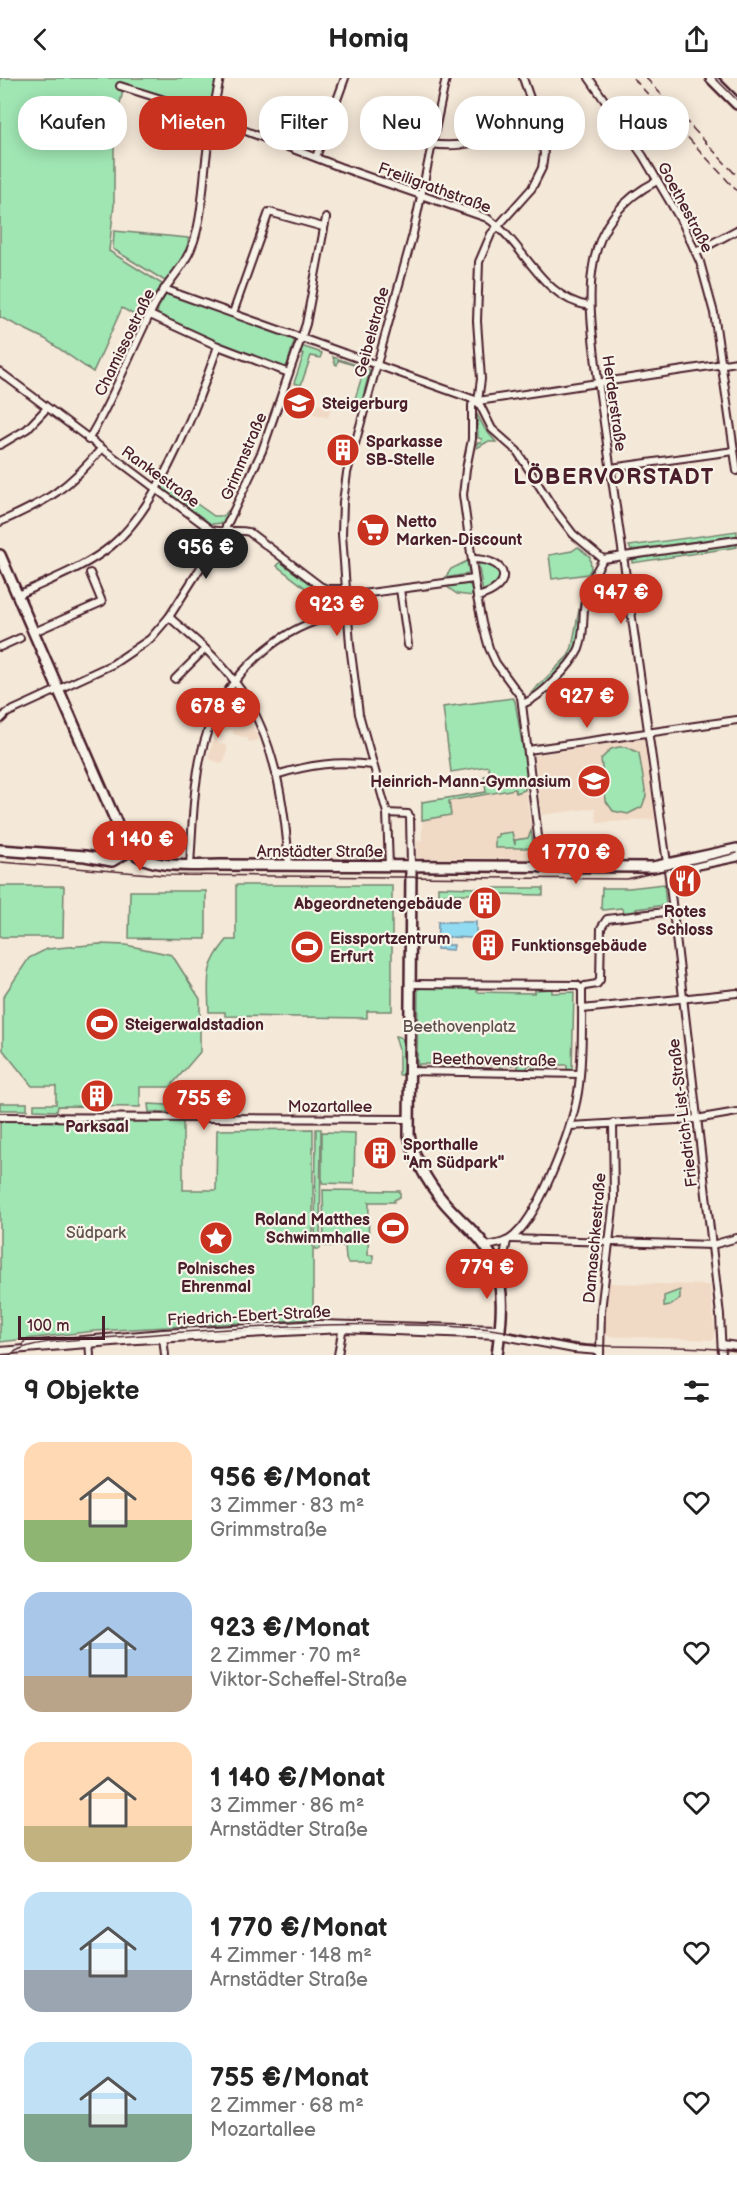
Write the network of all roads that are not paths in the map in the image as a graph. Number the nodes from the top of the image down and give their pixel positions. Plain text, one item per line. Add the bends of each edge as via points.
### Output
1 (220, 78) edge
2 (345, 78) edge
3 (446, 78) edge
4 (524, 78) edge
5 (589, 78) edge
6 (711, 78) edge
7 (120, 86) dead end
8 (151, 96) edge
9 (216, 96) edge
10 (530, 96) edge
11 (442, 97) edge
12 (735, 98) edge
13 (247, 130) edge
14 (208, 150) edge
15 (431, 150) edge
16 (544, 150) edge
17 (316, 157) junction
18 (657, 181) junction
19 (422, 194) junction
20 (326, 218) dead end
21 (498, 226) junction
22 (323, 227) junction
23 (737, 230) edge
24 (696, 252) junction
25 (164, 289) junction
26 (589, 306) junction
27 (233, 314) junction
28 (150, 315) junction
29 (301, 338) junction
30 (218, 346) junction
31 (737, 362) edge
32 (376, 363) junction
33 (722, 364) junction
34 (0, 372) edge
35 (289, 373) junction
36 (598, 381) junction
37 (478, 401) junction
38 (46, 409) junction
39 (88, 440) junction
40 (0, 445) edge
41 (101, 449) junction
42 (734, 451) junction
43 (611, 468) junction
44 (737, 471) edge
45 (155, 489) junction
46 (0, 522) edge
47 (224, 531) junction
48 (737, 540) edge
49 (0, 555) edge
50 (623, 556) junction
51 (472, 559) junction
52 (603, 559) junction
53 (0, 569) edge
54 (90, 573) dead end
55 (474, 579) junction
56 (400, 589) junction
57 (346, 593) junction
58 (18, 594) junction
59 (477, 597) junction
60 (348, 615) junction
61 (169, 617) junction
62 (34, 632) junction
63 (20, 638) dead end
64 (408, 645) dead end
65 (0, 647) edge
66 (205, 649) junction
67 (175, 679) dead end
68 (235, 681) junction
69 (57, 690) junction
70 (522, 704) junction
71 (0, 719) edge
72 (737, 720) edge
73 (648, 733) junction
74 (528, 750) junction
75 (373, 765) junction
76 (276, 775) junction
77 (387, 813) junction
78 (737, 849) edge
79 (0, 850) edge
80 (131, 850) junction
81 (737, 856) edge
82 (190, 865) junction
83 (289, 866) junction
84 (389, 866) junction
85 (411, 866) junction
86 (542, 868) junction
87 (667, 868) junction
88 (673, 911) junction
89 (409, 984) junction
90 (582, 989) junction
91 (737, 993) edge
92 (682, 999) junction
93 (582, 1009) junction
94 (408, 1071) junction
95 (580, 1074) junction
96 (737, 1112) edge
97 (0, 1117) edge
98 (408, 1119) junction
99 (696, 1119) junction
100 (613, 1123) junction
101 (570, 1126) junction
102 (737, 1238) edge
103 (508, 1240) junction
104 (609, 1243) junction
105 (712, 1245) junction
106 (486, 1246) junction
107 (500, 1282) junction
108 (343, 1327) junction
109 (499, 1332) junction
110 (163, 1336) junction
111 (89, 1341) junction
112 (722, 1344) junction
113 (737, 1346) edge
114 (0, 1350) edge
115 (600, 1353) edge
116 (90, 1355) edge
117 (165, 1355) edge
118 (338, 1355) edge
119 (497, 1355) edge
120 (722, 1355) edge

1 - 9 street, Chamissostraße
2 - 17 street
3 - 11 street, Geibelstraße
4 - 10 street
5 - 18 street, Goethestraße
6 - 12 main road
7 - 8 street, Freiligrathstraße
13 - 17 street, Freiligrathstraße
14 - 25 street, Chamissostraße via 194,242 181,268
15 - 19 street, Geibelstraße
16 - 21 street via 542,168 532,188
17 - 19 street, Freiligrathstraße
18 - 24 street, Goethestraße
18 - 26 street, Herderstraße via 631,196 605,228 593,261
19 - 21 street, Freiligrathstraße
19 - 32 street, Geibelstraße
20 - 22 street, Grimmstraße
21 - 26 street, Freiligrathstraße via 547,283 573,302
21 - 37 street via 479,262
22 - 27 street via 269,212
22 - 29 street, Grimmstraße
23 - 24 street
24 - 33 street, Goethestraße via 710,296
25 - 27 street
25 - 28 street, Chamissostraße
26 - 36 street, Herderstraße
27 - 29 street
28 - 30 street
28 - 39 street, Chamissostraße
29 - 32 street
29 - 35 street, Grimmstraße
30 - 35 street
30 - 45 street via 195,409
31 - 33 street
32 - 37 street
32 - 57 street, Geibelstraße via 343,502
33 - 36 street
33 - 42 street, Goethestraße
34 - 38 street, Rankestraße
35 - 47 street, Grimmstraße via 262,451
36 - 37 street
36 - 43 street, Herderstraße
37 - 51 street via 472,405 472,440 463,495
37 - 52 street via 492,429 517,451 573,534
38 - 39 street, Rankestraße
38 - 40 street via 27,429
39 - 41 street, Rankestraße
41 - 45 street, Rankestraße
41 - 46 street via 67,486
42 - 43 street
42 - 44 street, Goethestraße
43 - 50 street, Herderstraße
45 - 47 street, Rankestraße via 211,530
45 - 58 street via 135,520 110,547 84,564
47 - 57 street, Rankestraße via 254,534 320,586
47 - 61 street, Grimmstraße
48 - 50 street
49 - 58 main road
50 - 52 street
50 - 73 street, Herderstraße
51 - 55 street
51 - 59 street via 498,565 504,577 497,589
52 - 70 street via 588,587 578,650 539,696
53 - 69 main road
54 - 62 street via 102,602
55 - 56 street, Rankestraße
55 - 59 street
56 - 57 street, Rankestraße
56 - 64 street
57 - 60 street, Geibelstraße
58 - 62 main road
59 - 70 street via 496,663
60 - 68 street via 305,626 272,646
60 - 75 street, Geibelstraße via 359,714
61 - 66 street
61 - 69 street, Grimmstraße via 130,654
62 - 69 main road
63 - 65 street
66 - 67 street
66 - 68 street
68 - 76 street via 260,726
68 - 82 street via 208,732 195,795
69 - 71 street, Grimmstraße
69 - 80 main road
70 - 74 street
72 - 73 street
73 - 74 street
73 - 87 street, Herderstraße
74 - 86 street
75 - 76 street via 322,763
75 - 77 street, Geibelstraße
76 - 83 street
77 - 84 street, Geibelstraße
77 - 85 street via 408,814
78 - 87 main road, Arnstädter Straße
79 - 80 main road via 112,861
80 - 82 main road, Arnstädter Straße via 146,860
81 - 87 main road, Arnstädter Straße
82 - 83 main road, Arnstädter Straße
83 - 84 main road, Arnstädter Straße
84 - 85 main road, Arnstädter Straße
85 - 86 main road, Arnstädter Straße
85 - 89 main road
86 - 87 main road, Arnstädter Straße via 647,873
87 - 88 street, Friedrich-List-Straße
88 - 90 street via 608,918 601,928 600,980
88 - 92 street, Friedrich-List-Straße
89 - 90 street via 577,985
89 - 94 main road
90 - 93 street
91 - 92 street
92 - 93 street
92 - 99 street, Friedrich-List-Straße
93 - 95 street
94 - 95 street, Beethovenstraße
94 - 98 main road
95 - 101 street
96 - 99 street
97 - 98 street, Mozartallee
98 - 106 main road via 411,1144 425,1176 444,1203
99 - 100 street
99 - 105 street, Friedrich-List-Straße
100 - 101 street
100 - 104 street, Damaschkestraße via 614,1200
101 - 103 street via 540,1197 522,1228
102 - 105 street
103 - 104 street
103 - 106 street
103 - 107 street
104 - 105 street
104 - 115 street, Damaschkestraße
105 - 112 street, Friedrich-List-Straße
106 - 107 main road
107 - 109 main road
108 - 109 street, Friedrich-Ebert-Straße
108 - 110 street, Friedrich-Ebert-Straße
108 - 118 street
109 - 115 street, Friedrich-Ebert-Straße
109 - 119 main road
110 - 111 street, Friedrich-Ebert-Straße
110 - 117 street
111 - 114 street, Friedrich-Ebert-Straße
111 - 116 street
112 - 113 street
112 - 120 street, Friedrich-List-Straße

